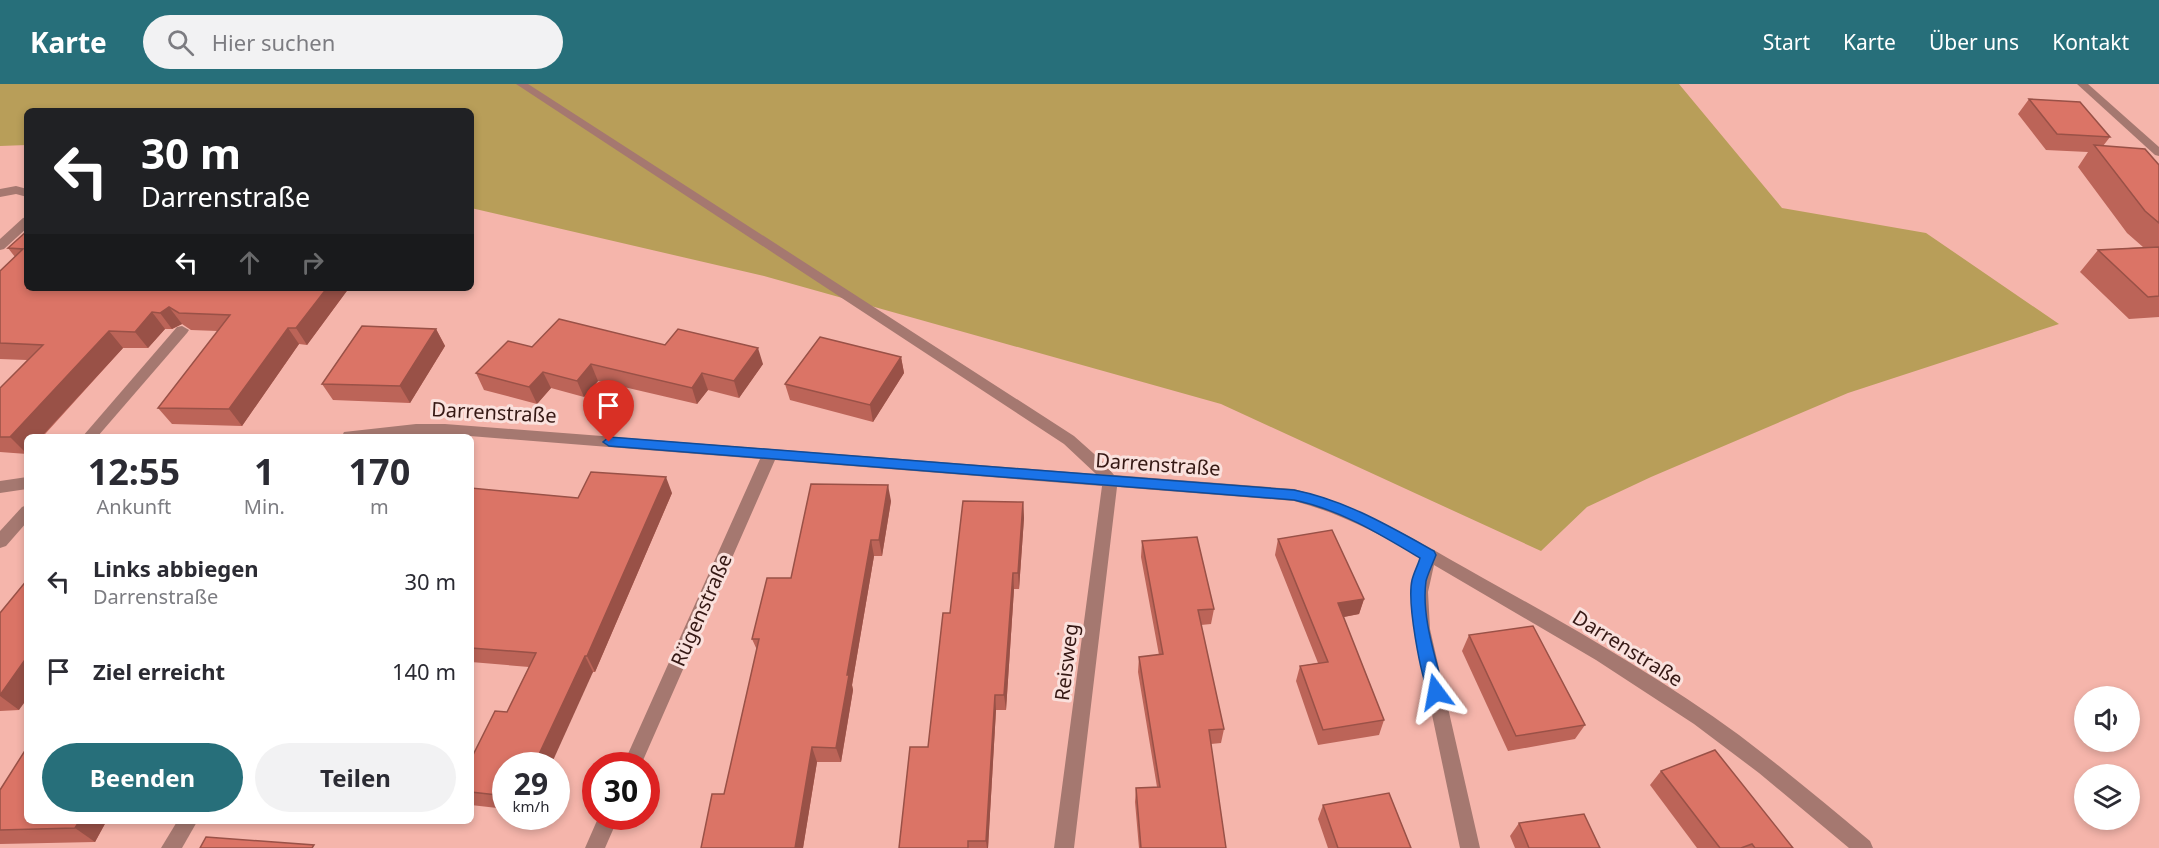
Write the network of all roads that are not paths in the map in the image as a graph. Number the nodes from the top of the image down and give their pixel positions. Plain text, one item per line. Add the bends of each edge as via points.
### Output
1 (521, 84) edge
2 (2082, 84) edge
3 (2159, 153) edge
4 (22, 192) edge
5 (0, 193) edge
6 (24, 224) edge
7 (0, 246) edge
8 (182, 330) edge
9 (442, 433) edge
10 (92, 434) edge
11 (368, 434) edge
12 (458, 434) edge
13 (474, 435) edge
14 (770, 454) junction
15 (1110, 481) junction
16 (24, 483) edge
17 (0, 487) edge
18 (24, 514) edge
19 (0, 542) edge
20 (1429, 555) junction
21 (638, 752) edge
22 (186, 824) edge
23 (603, 830) edge
24 (171, 848) edge
25 (595, 848) edge
26 (1064, 848) edge
27 (1470, 848) edge
28 (1863, 848) edge

1 - 15 street via 1059,434
2 - 3 street
4 - 5 street
6 - 7 street
8 - 10 street
9 - 11 street, Darrenstraße via 416,429
9 - 12 street, Darrenstraße
13 - 14 street, Darrenstraße
14 - 15 street, Darrenstraße
14 - 21 street, Rügenstraße
15 - 20 street, Darrenstraße via 1316,500 1362,517
15 - 26 street, Reisweg
16 - 17 street
18 - 19 street
20 - 27 street via 1419,581 1422,629
20 - 28 street, Darrenstraße via 1681,706 1732,741
22 - 24 street
23 - 25 street

